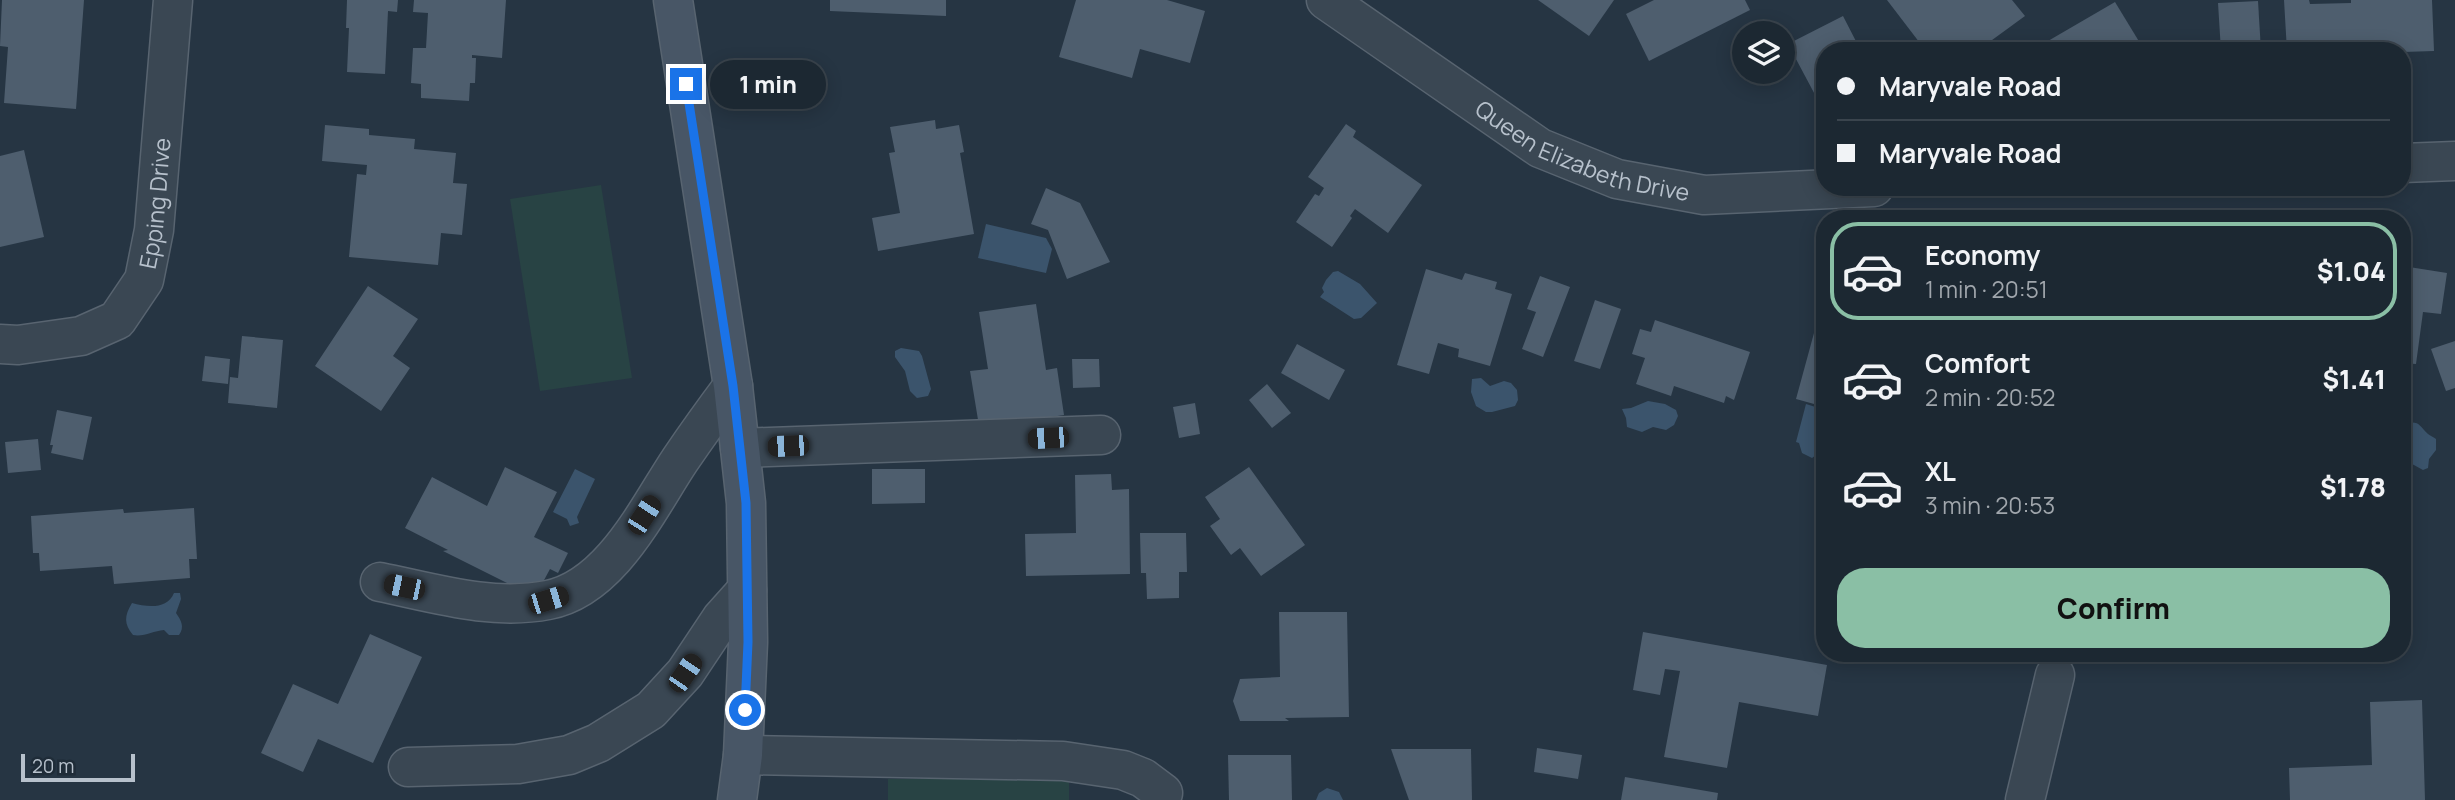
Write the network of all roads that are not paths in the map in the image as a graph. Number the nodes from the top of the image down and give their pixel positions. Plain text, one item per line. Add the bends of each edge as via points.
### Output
1 (173, 0) edge
2 (673, 0) edge
3 (1326, 0) edge
4 (2455, 161) edge
5 (2411, 163) edge
6 (1816, 190) edge
7 (0, 344) edge
8 (733, 386) junction
9 (1101, 435) dead end
10 (740, 448) junction
11 (380, 582) dead end
12 (747, 590) junction
13 (2055, 675) dead end
14 (743, 755) junction
15 (408, 766) dead end
16 (1163, 793) dead end
17 (737, 800) edge
18 (2025, 800) edge

1 - 7 street, Epping Drive via 154,229 144,280 117,320 81,335
2 - 8 street
3 - 6 street, Queen Elizabeth Drive via 1539,148 1617,179 1704,195
4 - 5 street
8 - 10 street
8 - 11 street via 619,553 568,594 548,600 476,602
9 - 10 street
10 - 12 street
12 - 14 street
12 - 15 street via 651,710 598,743 569,755 518,764
13 - 18 street
14 - 16 street via 1063,761 1123,770
14 - 17 street

